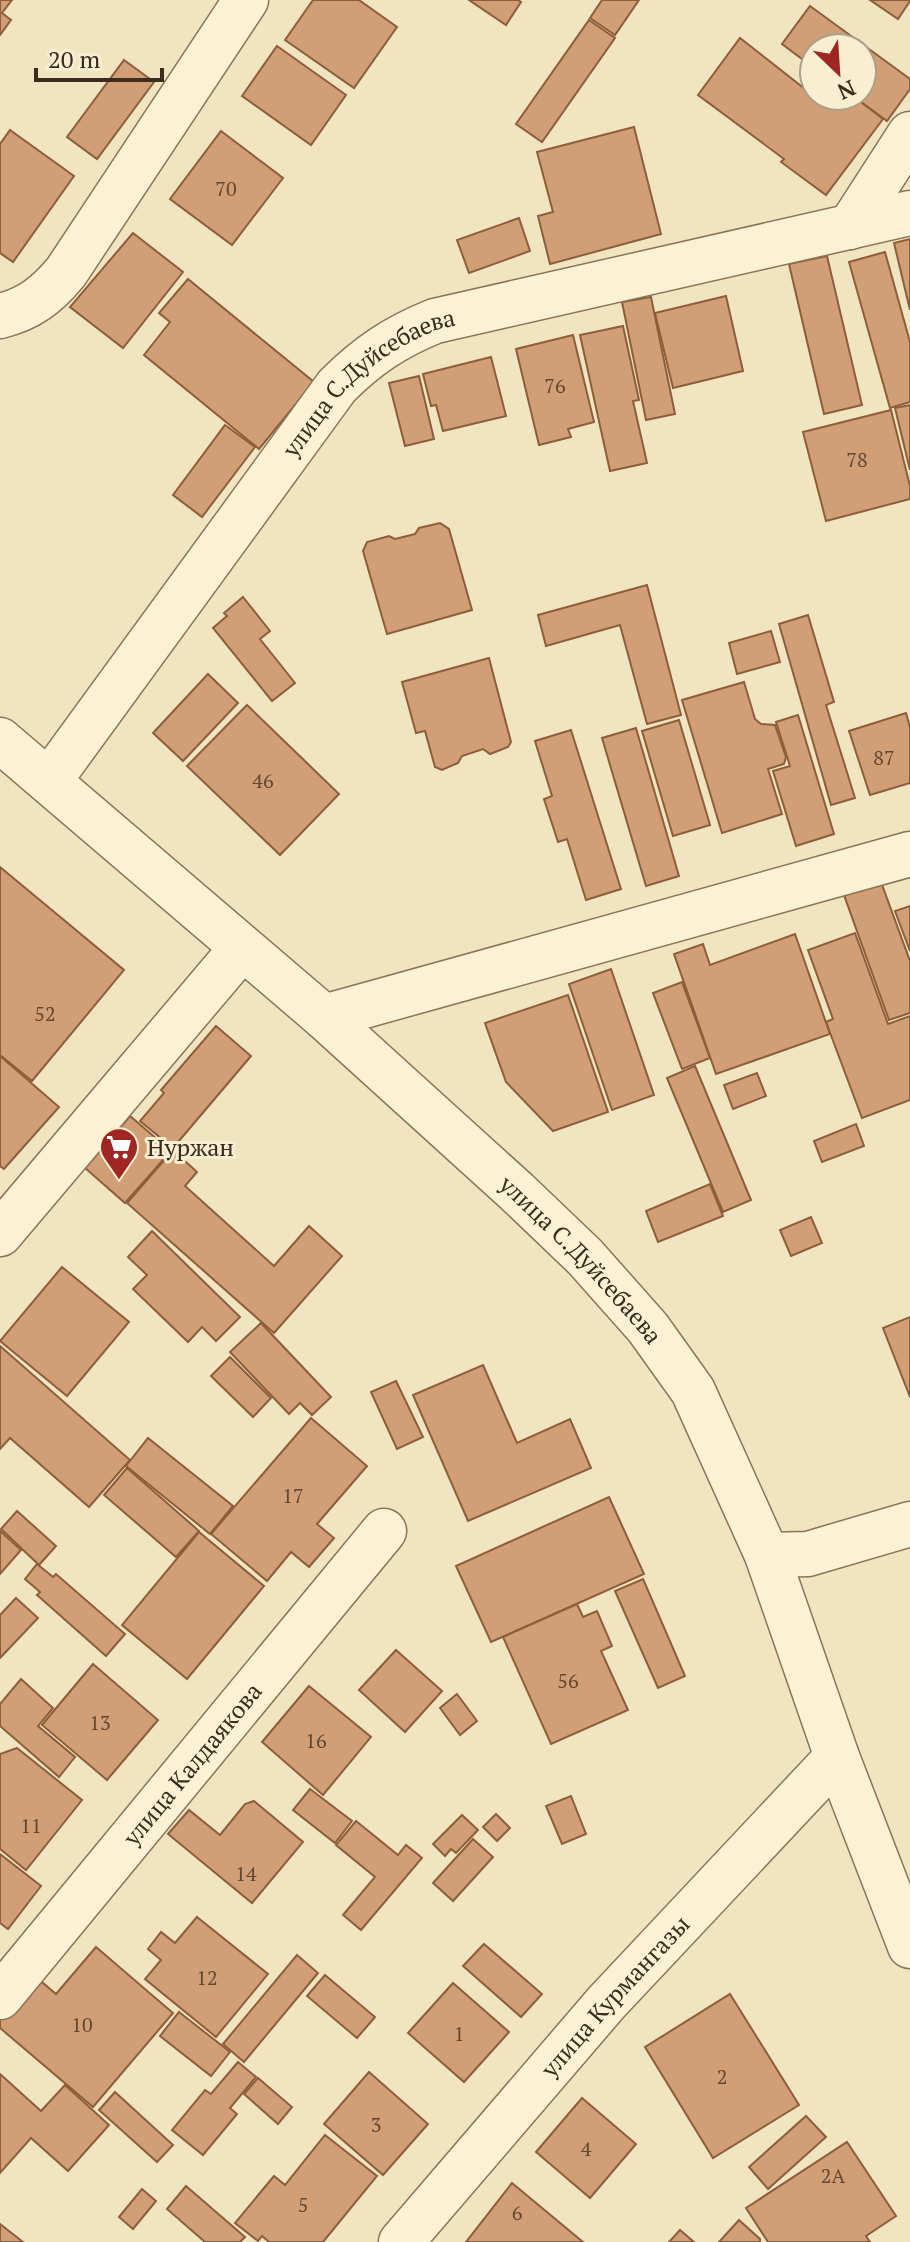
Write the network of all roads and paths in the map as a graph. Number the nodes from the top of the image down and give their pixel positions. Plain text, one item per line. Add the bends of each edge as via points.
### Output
1 (246, 0) edge
2 (910, 134) edge
3 (910, 213) edge
4 (850, 227) junction
5 (0, 316) edge
6 (0, 740) edge
7 (49, 781) junction
8 (910, 854) edge
9 (242, 948) junction
10 (324, 1017) junction
11 (0, 1234) edge
12 (910, 1524) edge
13 (384, 1531) dead end
14 (767, 1555) junction
15 (837, 1757) junction
16 (910, 1946) edge
17 (0, 1997) edge
18 (401, 2242) edge

1 - 5 street via 66,272 48,293
2 - 4 street
3 - 4 street, улица С.Дуйсебаева
4 - 7 street, улица С.Дуйсебаева via 435,321 369,355 337,386
6 - 7 street, улица С.Дуйсебаева
7 - 9 street, улица С.Дуйсебаева
8 - 10 street
9 - 10 street, улица С.Дуйсебаева
9 - 11 street
10 - 14 street, улица С.Дуйсебаева via 585,1257 648,1328 693,1391
12 - 14 street via 808,1554
13 - 17 street, улица Калдаякова
14 - 15 street, улица С.Дуйсебаева
15 - 16 street, улица С.Дуйсебаева
15 - 18 street, улица Курмангазы via 606,2003

